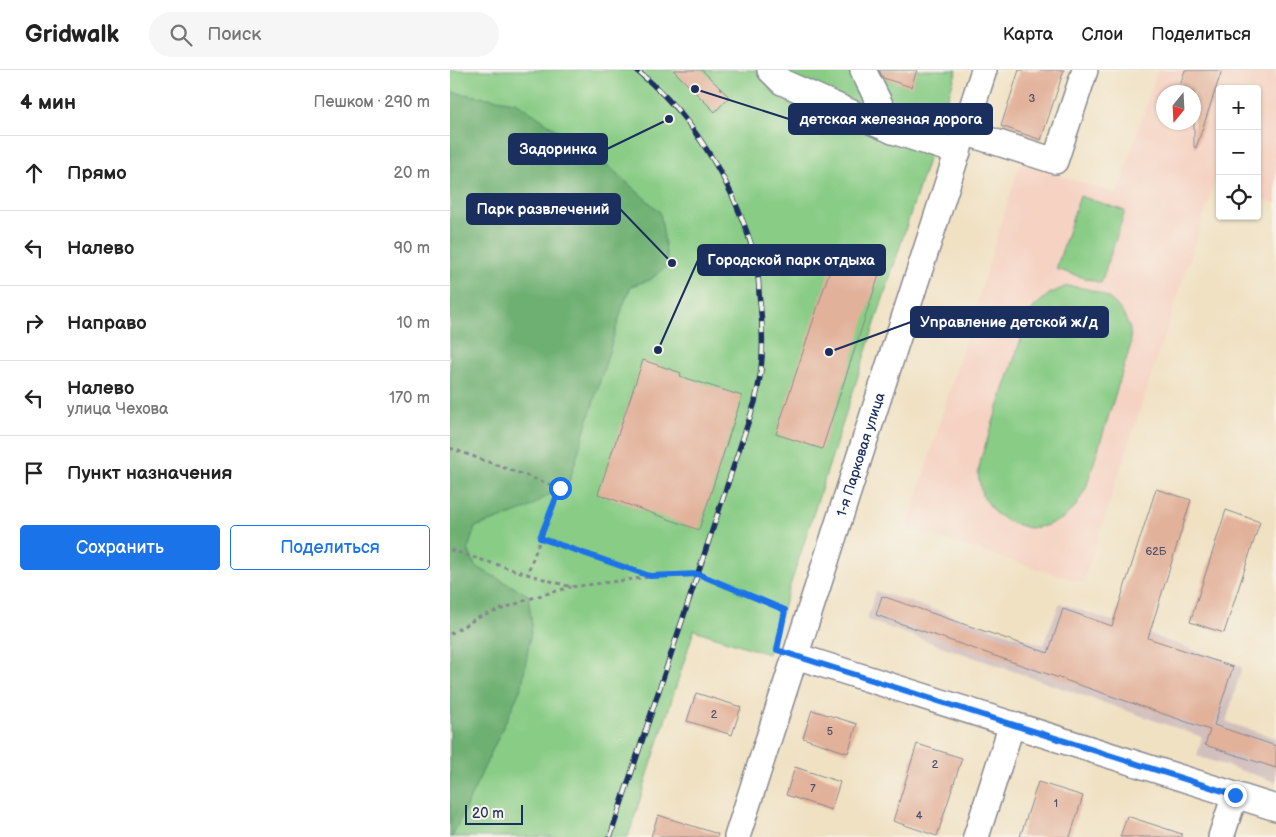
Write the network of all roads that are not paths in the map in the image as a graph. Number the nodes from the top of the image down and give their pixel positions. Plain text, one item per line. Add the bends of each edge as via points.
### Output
1 (770, 70) edge
2 (863, 70) edge
3 (984, 70) edge
4 (1085, 70) edge
5 (893, 132) junction
6 (961, 142) junction
7 (796, 656) junction
8 (1012, 724) junction
9 (1235, 795) junction
10 (1276, 808) edge
11 (737, 837) edge
12 (976, 837) edge
13 (1221, 837) edge

1 - 5 street via 782,82
2 - 5 street
3 - 6 street, 1-я Парковая улица
4 - 6 street via 1055,161
5 - 6 street
6 - 7 street, 1-я Парковая улица
7 - 8 street
7 - 11 street, 1-я Парковая улица
8 - 9 street
8 - 12 street
9 - 10 street
9 - 13 street

